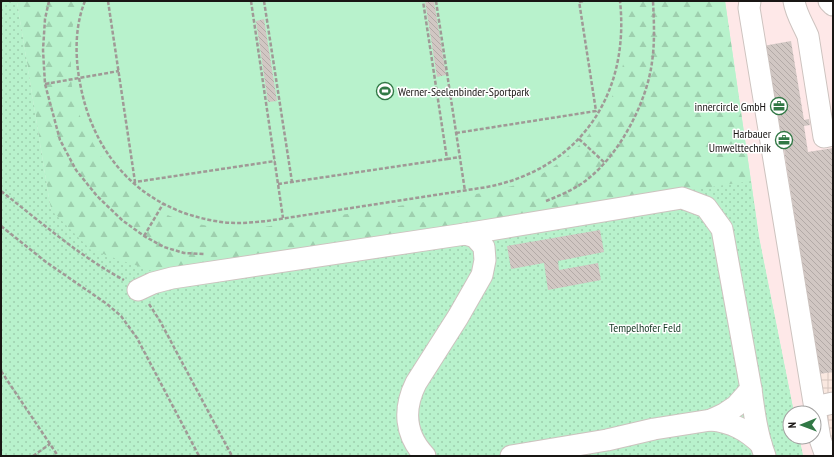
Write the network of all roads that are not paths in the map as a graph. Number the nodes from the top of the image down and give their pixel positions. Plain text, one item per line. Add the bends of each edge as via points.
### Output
1 (750, 1) edge
2 (794, 1) edge
3 (829, 1) edge
4 (833, 4) edge
5 (833, 135) edge
6 (465, 234) junction
7 (138, 290) road end
8 (751, 390) junction
9 (824, 405) edge
10 (712, 420) junction
11 (763, 450) edge
12 (425, 456) edge
13 (512, 456) edge
14 (826, 456) edge

1 - 9 lane via 750,16
2 - 5 lane via 796,13 808,36 824,137
3 - 4 lane
6 - 7 lane via 172,278
6 - 8 lane via 682,198 706,207 722,229
6 - 12 lane via 476,237 484,247 482,275 416,383 408,404 411,436
8 - 10 lane via 736,406
8 - 11 lane
9 - 14 lane via 820,439
10 - 11 lane via 733,424 752,436
10 - 13 lane

